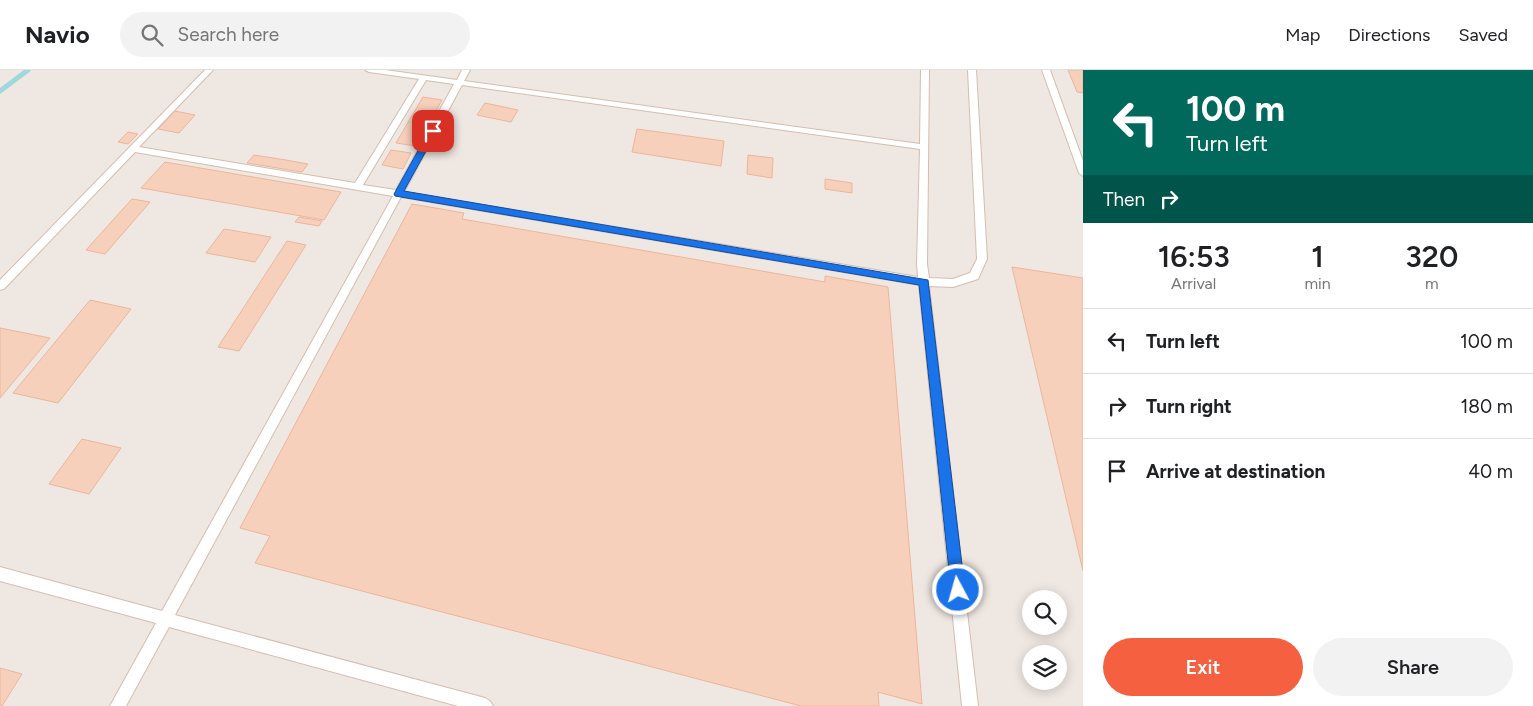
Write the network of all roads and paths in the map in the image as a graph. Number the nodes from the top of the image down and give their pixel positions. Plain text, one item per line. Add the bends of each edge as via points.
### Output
1 (209, 70) edge
2 (369, 70) edge
3 (466, 70) edge
4 (926, 70) edge
5 (972, 70) edge
6 (1046, 70) edge
7 (424, 78) junction
8 (459, 83) junction
9 (924, 147) junction
10 (133, 149) junction
11 (1083, 172) edge
12 (357, 187) junction
13 (398, 194) junction
14 (924, 282) junction
15 (0, 286) edge
16 (0, 574) edge
17 (166, 619) junction
18 (118, 706) edge
19 (485, 706) edge
20 (970, 706) edge

1 - 10 lane
2 - 7 lane
3 - 8 lane
4 - 9 lane
5 - 14 lane via 982,259 974,276 953,283
6 - 11 lane
7 - 8 lane
7 - 12 lane
8 - 9 lane
8 - 13 lane
9 - 14 lane
10 - 12 lane
10 - 15 lane
12 - 13 lane
13 - 14 lane
13 - 17 lane
14 - 20 lane
16 - 17 lane
17 - 18 lane
17 - 19 lane

